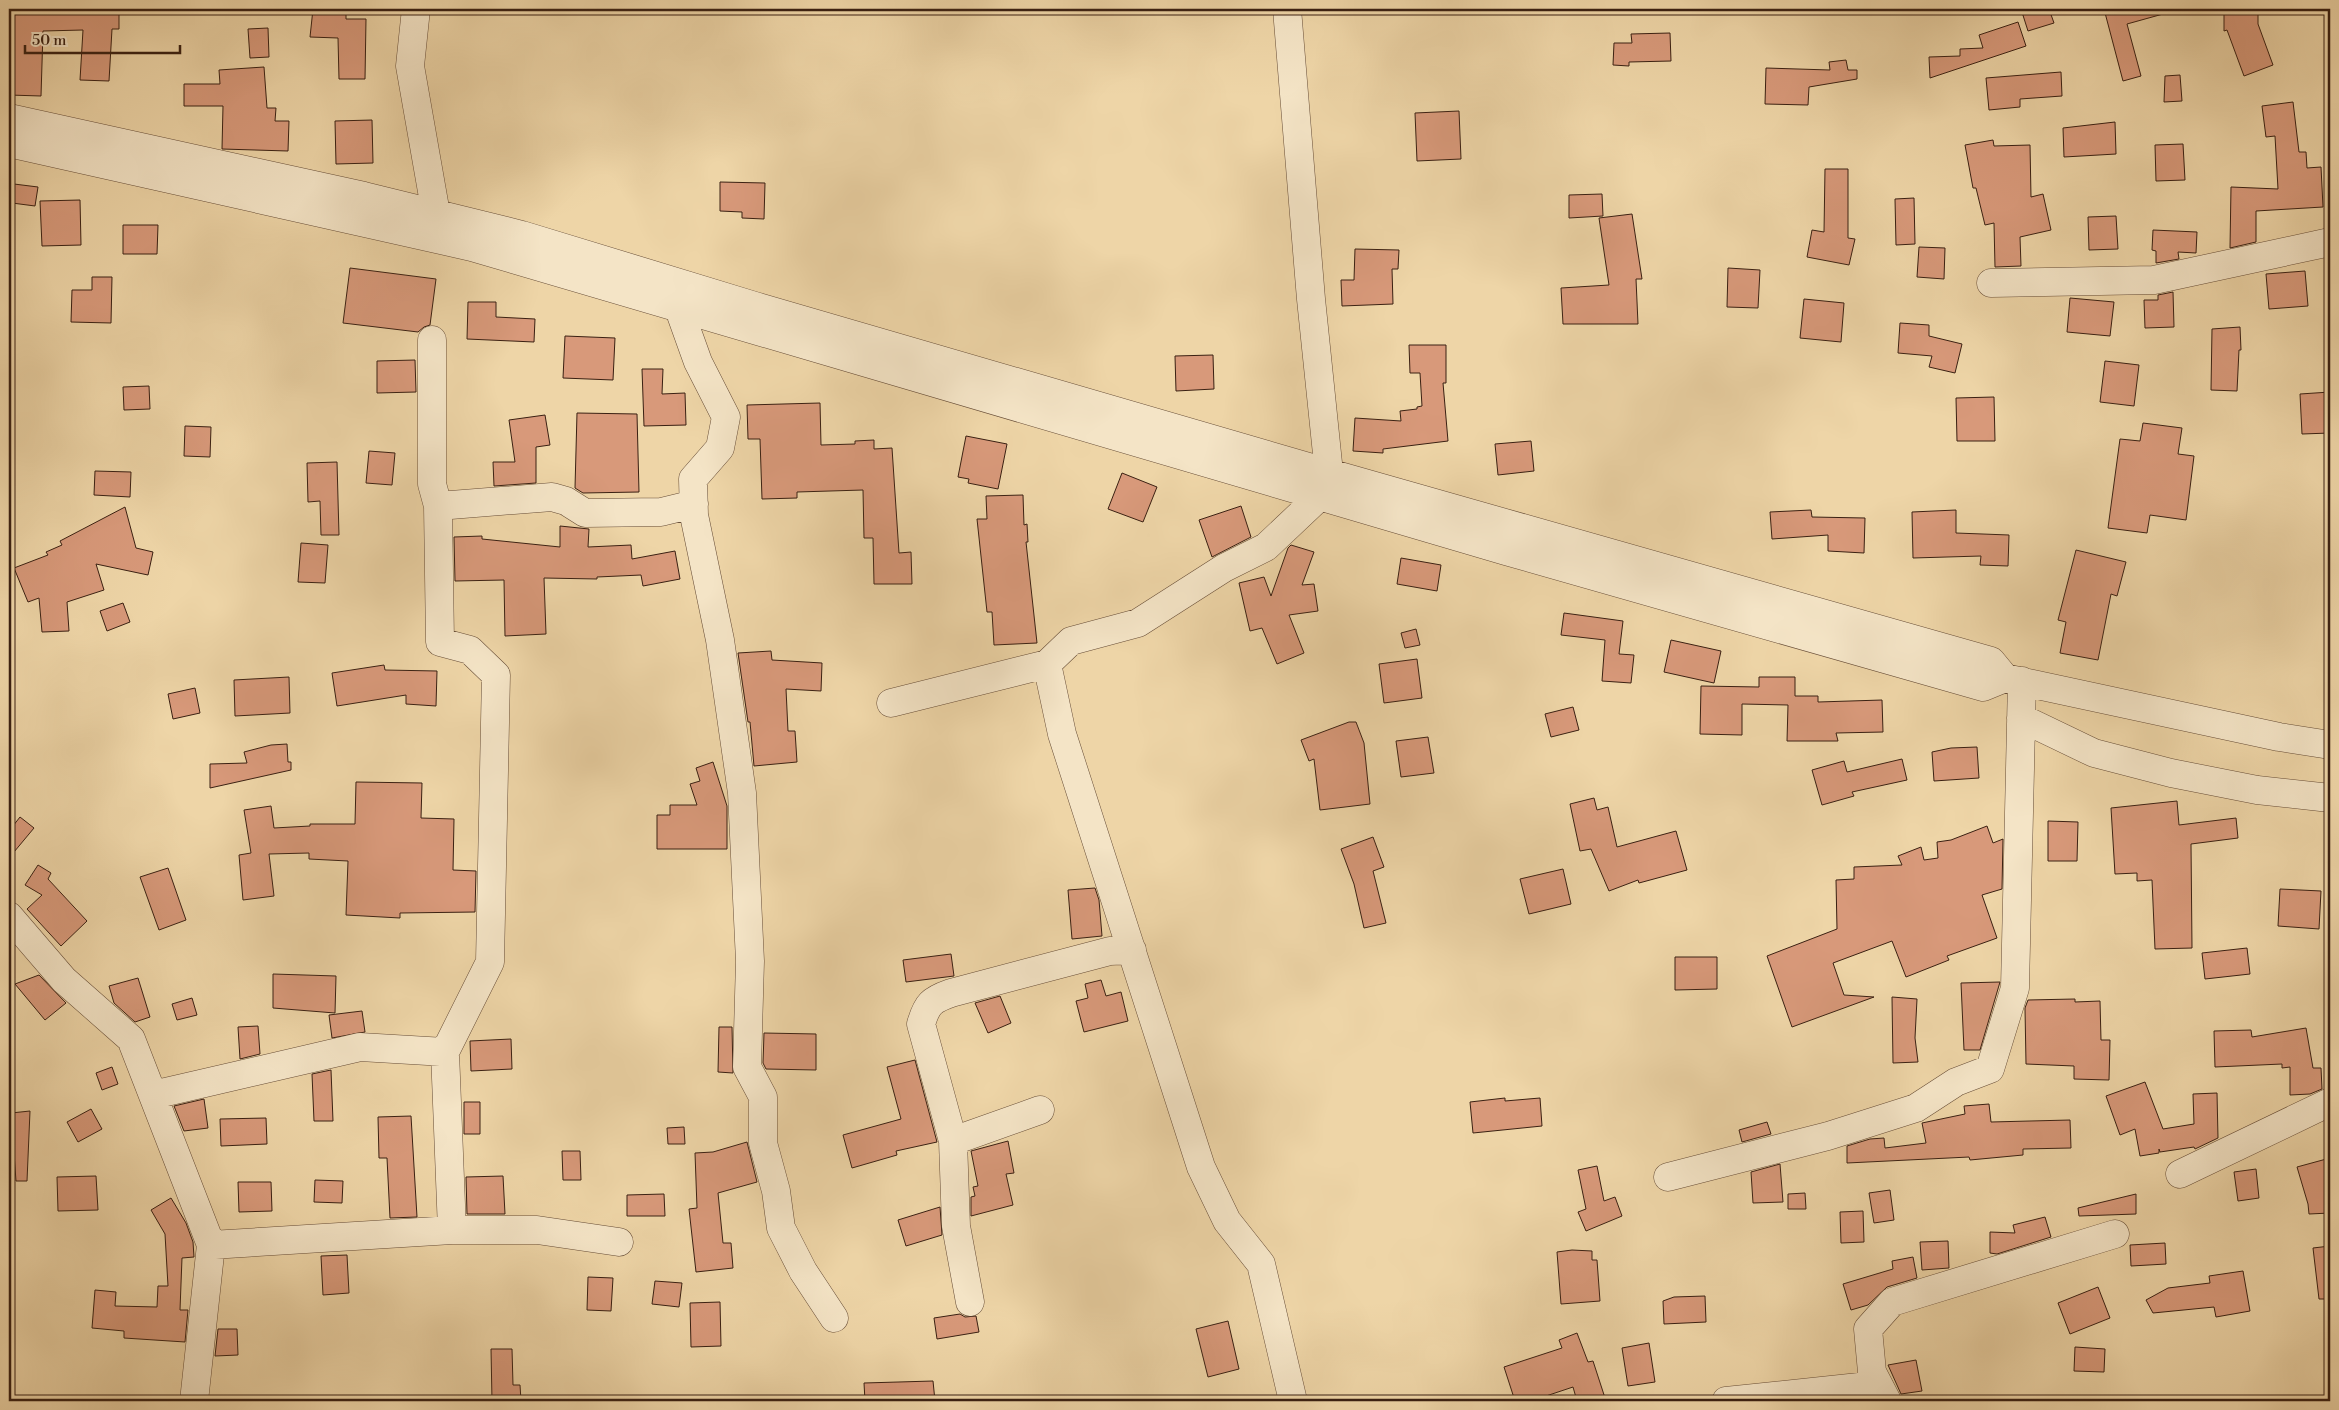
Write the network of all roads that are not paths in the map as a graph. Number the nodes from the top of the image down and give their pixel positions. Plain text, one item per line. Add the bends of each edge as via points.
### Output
1 (416, 9) edge
2 (1287, 9) edge
3 (9, 118) edge
4 (9, 143) edge
5 (444, 224) junction
6 (2330, 242) edge
7 (1991, 283) dead end
8 (679, 309) junction
9 (432, 340) dead end
10 (1324, 484) junction
11 (694, 504) junction
12 (438, 506) junction
13 (1046, 664) junction
14 (2014, 680) junction
15 (891, 704) dead end
16 (2021, 718) junction
17 (2330, 746) edge
18 (2330, 798) edge
19 (9, 916) edge
20 (1132, 950) junction
21 (445, 1052) junction
22 (152, 1095) junction
23 (2330, 1102) edge
24 (1040, 1110) dead end
25 (954, 1141) junction
26 (2180, 1174) dead end
27 (1668, 1177) dead end
28 (452, 1230) junction
29 (2116, 1234) dead end
30 (619, 1242) dead end
31 (211, 1245) junction
32 (970, 1302) dead end
33 (834, 1318) dead end
34 (1882, 1393) edge
35 (194, 1401) edge
36 (1293, 1401) edge
37 (1726, 1401) edge

1 - 5 street via 410,66
2 - 10 street
3 - 5 street
4 - 5 street
5 - 8 street via 472,247
5 - 10 street via 522,234
6 - 7 street via 2154,280
8 - 10 street
8 - 11 street via 698,362 726,417 720,448 693,479
9 - 12 street via 432,484
10 - 13 street via 1266,548 1224,568 1138,623 1071,641
10 - 14 street via 1983,687
11 - 12 street via 660,512 585,513 552,497
11 - 33 street via 720,640 742,793 750,961 747,1067 763,1097 763,1143 776,1190 781,1228 803,1271
12 - 21 street via 440,642 470,650 496,675 490,962
13 - 15 street
13 - 20 street via 1062,734
14 - 16 street
14 - 17 street via 2279,738
16 - 18 street via 2094,753 2257,790
16 - 27 street via 2015,988 1990,1069 1956,1082 1916,1108 1828,1136
19 - 22 street via 64,980 131,1039
20 - 25 street via 1110,951 951,993 926,1007 921,1024
20 - 36 street via 1201,1167 1226,1221 1261,1264
21 - 22 street via 360,1047
21 - 28 street
22 - 31 street
23 - 26 street
24 - 25 street
25 - 32 street via 956,1226
28 - 30 street via 537,1230
28 - 31 street
29 - 34 street via 1892,1302 1868,1329 1872,1372
31 - 35 street
34 - 37 street

